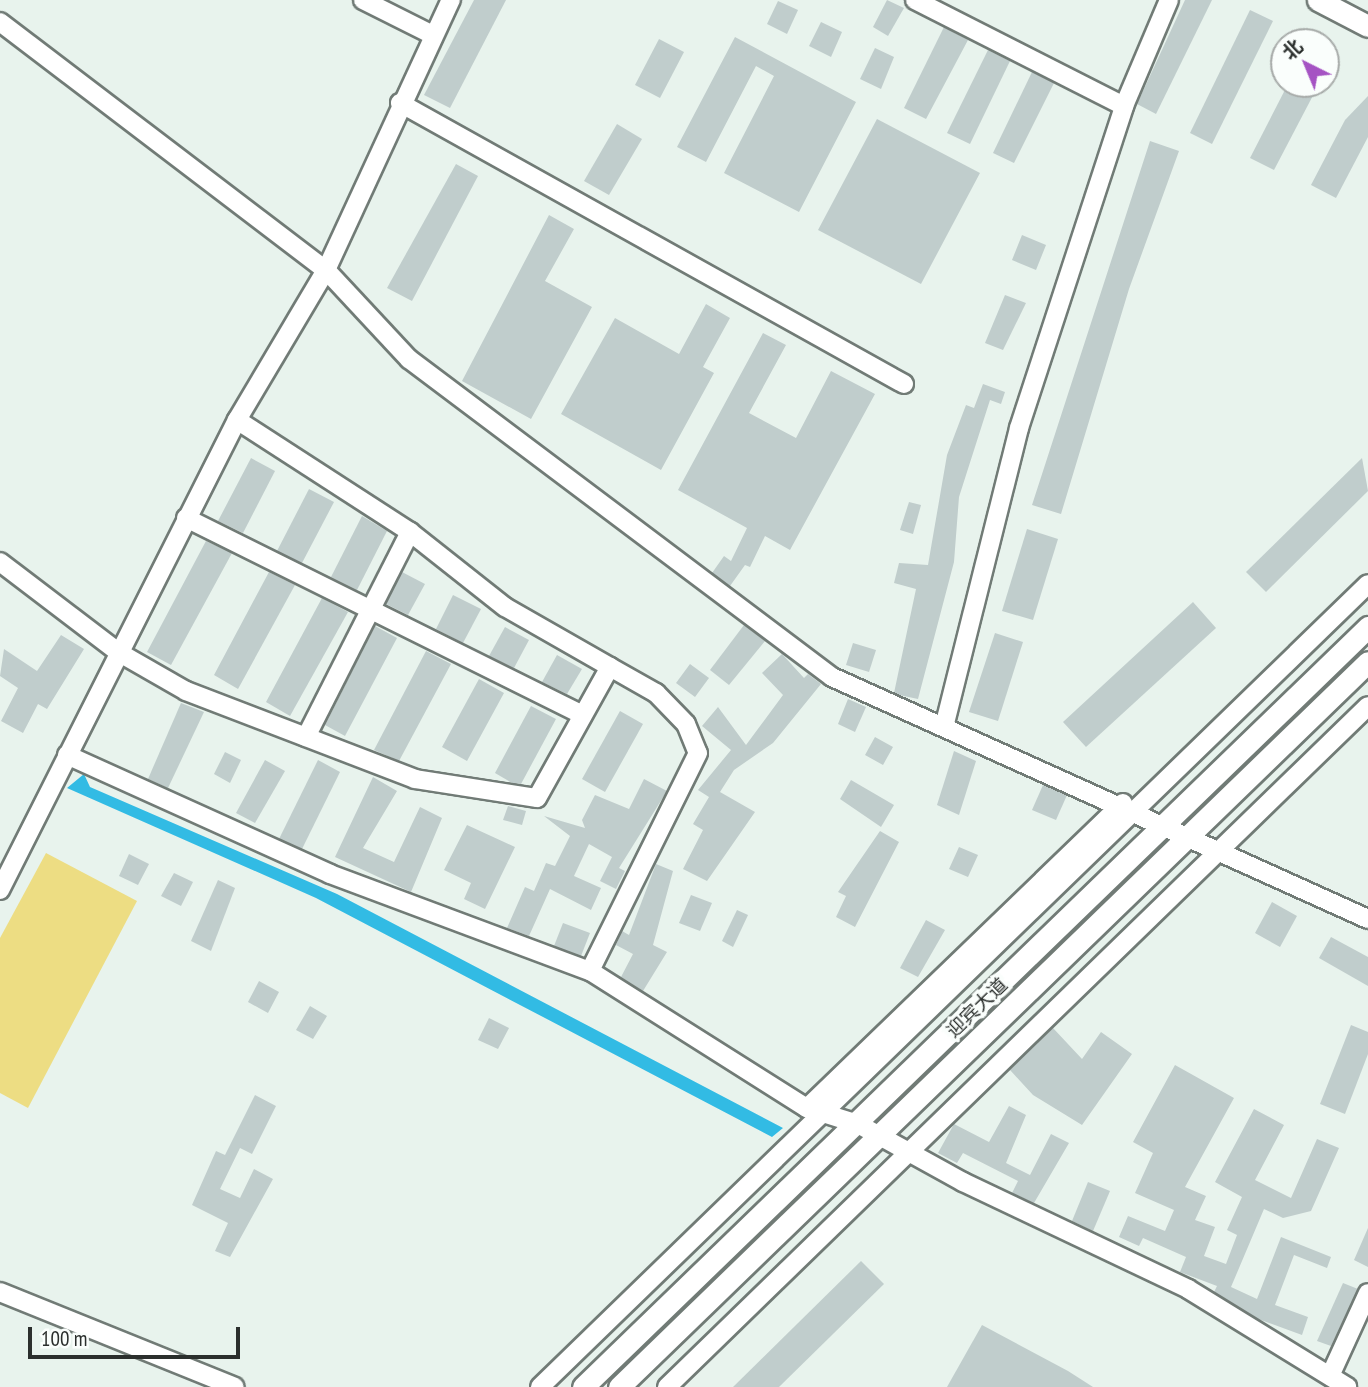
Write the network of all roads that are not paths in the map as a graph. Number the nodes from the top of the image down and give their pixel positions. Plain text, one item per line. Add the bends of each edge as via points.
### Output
1 (363, 0) edge
2 (451, 0) edge
3 (915, 0) edge
4 (1169, 0) edge
5 (1318, 0) edge
6 (0, 22) edge
7 (1368, 26) edge
8 (433, 35) junction
9 (400, 103) junction
10 (1124, 106) junction
11 (326, 270) junction
12 (904, 384) dead end
13 (237, 420) junction
14 (186, 518) junction
15 (410, 532) junction
16 (0, 562) edge
17 (1368, 584) edge
18 (372, 610) junction
19 (1368, 627) edge
20 (118, 652) junction
21 (1368, 662) edge
22 (610, 667) junction
23 (1368, 706) edge
24 (583, 716) junction
25 (945, 723) junction
26 (306, 737) junction
27 (67, 755) junction
28 (1130, 806) junction
29 (1167, 824) junction
30 (1191, 836) junction
31 (1220, 850) junction
32 (0, 890) edge
33 (1368, 919) edge
34 (590, 971) junction
35 (807, 1108) junction
36 (825, 1113) junction
37 (858, 1124) junction
38 (878, 1136) junction
39 (909, 1153) junction
40 (0, 1292) edge
41 (1368, 1293) edge
42 (1330, 1376) junction
43 (235, 1387) edge
44 (540, 1387) edge
45 (583, 1387) edge
46 (619, 1387) edge
47 (667, 1387) edge
48 (1347, 1387) edge

1 - 8 street
2 - 8 street
3 - 10 street
4 - 10 street
5 - 7 main road
6 - 11 street
8 - 9 street
9 - 11 street
9 - 12 street
10 - 25 street via 1019,428
11 - 13 street
11 - 25 street via 409,359 713,591 832,677
13 - 14 street
13 - 15 street
14 - 18 street
14 - 20 street
15 - 18 street
15 - 22 street via 505,607
16 - 20 street
17 - 28 street
18 - 24 street
18 - 26 street
19 - 29 main road, 迎宾大道
20 - 26 street via 186,691
20 - 27 street
21 - 30 main road, 迎宾大道
22 - 24 street
22 - 34 street via 656,693 686,724 698,753
23 - 31 street
24 - 26 street via 537,798 415,779
25 - 28 street
27 - 32 street
27 - 34 street via 330,874
28 - 29 street
28 - 35 street
28 - 36 street
29 - 30 street
29 - 37 main road, 迎宾大道
30 - 31 street
30 - 38 main road, 迎宾大道
31 - 33 street
31 - 39 street
34 - 35 street
35 - 36 street
36 - 37 street
36 - 44 street
37 - 38 street
37 - 45 main road, 迎宾大道
38 - 39 street
38 - 46 main road, 迎宾大道
39 - 42 street via 1188,1289
39 - 47 street
40 - 43 street
41 - 42 street
42 - 48 street

